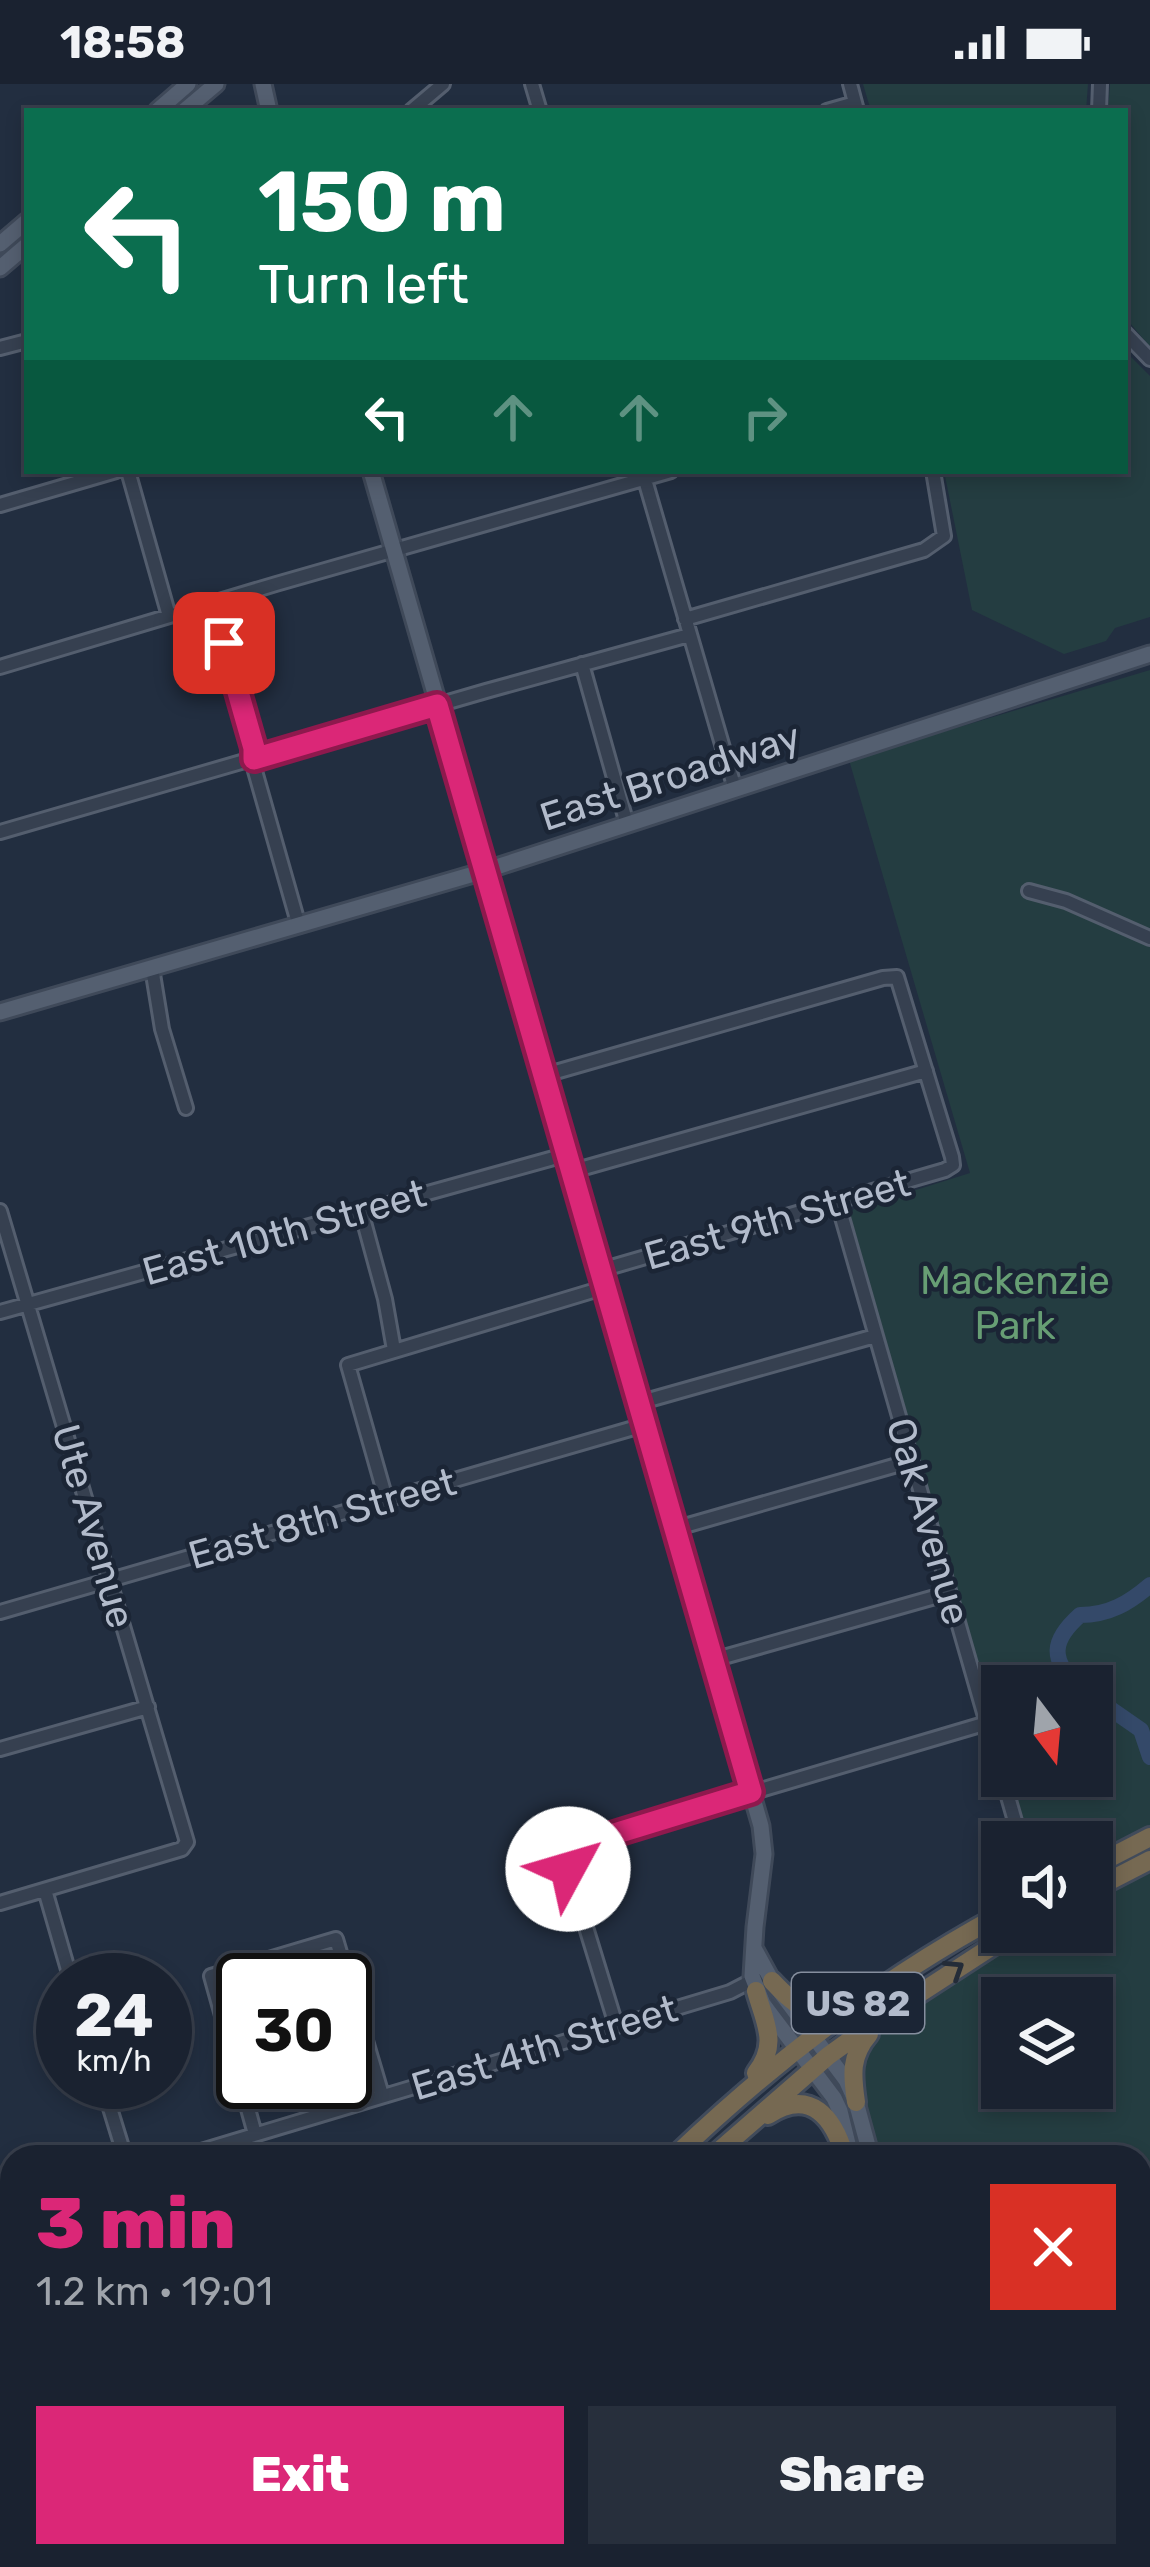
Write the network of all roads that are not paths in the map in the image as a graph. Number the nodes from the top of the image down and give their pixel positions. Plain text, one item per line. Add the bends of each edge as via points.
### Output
1 (188, 84) edge
2 (216, 84) edge
3 (443, 84) edge
4 (850, 84) edge
5 (856, 107) edge
6 (160, 108) edge
7 (188, 108) edge
8 (415, 108) edge
9 (1128, 336) edge
10 (1150, 359) edge
11 (106, 474) edge
12 (129, 474) edge
13 (372, 474) edge
14 (934, 474) edge
15 (644, 475) edge
16 (0, 506) edge
17 (394, 550) junction
18 (213, 603) junction
19 (169, 616) junction
20 (685, 619) junction
21 (689, 634) junction
22 (1150, 655) edge
23 (582, 664) junction
24 (0, 667) edge
25 (437, 705) junction
26 (254, 759) junction
27 (735, 789) junction
28 (627, 824) junction
29 (0, 832) edge
30 (484, 872) junction
31 (1029, 891) dead end
32 (299, 926) junction
33 (1150, 938) edge
34 (152, 968) junction
35 (0, 1012) edge
36 (926, 1071) junction
37 (544, 1075) junction
38 (186, 1108) dead end
39 (568, 1154) junction
40 (573, 1172) junction
41 (837, 1201) junction
42 (0, 1211) edge
43 (361, 1211) junction
44 (601, 1270) junction
45 (606, 1288) junction
46 (29, 1303) junction
47 (0, 1312) edge
48 (875, 1336) junction
49 (394, 1350) junction
50 (638, 1403) junction
51 (644, 1424) junction
52 (911, 1461) junction
53 (386, 1499) junction
54 (674, 1528) junction
55 (110, 1580) junction
56 (949, 1593) junction
57 (0, 1612) edge
58 (713, 1660) junction
59 (981, 1702) edge
60 (148, 1707) junction
61 (981, 1725) edge
62 (0, 1749) edge
63 (751, 1792) junction
64 (1150, 1837) edge
65 (1113, 1856) edge
66 (1150, 1859) edge
67 (1113, 1879) edge
68 (45, 1890) junction
69 (0, 1903) edge
70 (981, 1924) edge
71 (63, 1953) edge
72 (981, 1953) edge
73 (914, 1965) junction
74 (762, 1981) junction
75 (907, 2001) junction
76 (616, 2026) junction
77 (813, 2035) junction
78 (796, 2049) junction
79 (829, 2056) junction
80 (812, 2070) junction
81 (382, 2095) junction
82 (856, 2102) junction
83 (725, 2108) junction
84 (110, 2109) edge
85 (255, 2134) junction
86 (734, 2138) junction
87 (121, 2145) edge
88 (220, 2145) edge
89 (686, 2145) edge
90 (726, 2145) edge
91 (843, 2145) edge
92 (846, 2145) edge
93 (868, 2145) edge

1 - 6 main road
2 - 7 main road
3 - 8 street
4 - 5 street
9 - 10 street
11 - 16 street
12 - 19 street
13 - 17 main road
14 - 20 street via 942,539
15 - 17 street
15 - 20 street
17 - 18 street
17 - 25 main road
18 - 19 street
18 - 26 street
19 - 24 street
20 - 21 street
21 - 23 street
21 - 27 street
22 - 27 main road, East Broadway
23 - 25 street
23 - 28 street
25 - 26 street
25 - 30 main road
26 - 29 street
26 - 32 street
27 - 28 main road, East Broadway
28 - 30 main road, East Broadway
30 - 32 main road, East Broadway
30 - 37 main road
31 - 33 street
32 - 34 main road, East Broadway
34 - 35 main road, East Broadway
34 - 38 street
36 - 37 street via 897,977
36 - 40 street
36 - 41 street, East 9th Street via 952,1165
37 - 39 main road
39 - 40 main road
39 - 43 street, East 10th Street
40 - 44 main road
41 - 44 street, East 9th Street
41 - 48 street, Oak Avenue
42 - 46 street, Ute Avenue
43 - 46 street, East 10th Street
43 - 49 street
44 - 45 main road
45 - 49 street, East 9th Street
45 - 50 main road
46 - 47 street, East 10th Street
46 - 55 street, Ute Avenue
48 - 50 street
48 - 52 street, Oak Avenue
49 - 53 street, East 9th Street via 348,1365
50 - 51 main road
51 - 53 street, East 8th Street
51 - 54 main road
52 - 54 street
52 - 56 street, Oak Avenue
53 - 55 street, East 8th Street
54 - 58 main road
55 - 57 street, East 8th Street
55 - 60 street, Ute Avenue
56 - 58 street
56 - 59 street, Oak Avenue
58 - 63 main road
60 - 62 street
60 - 68 street, Ute Avenue via 187,1842
61 - 63 street
63 - 74 main road via 764,1854 754,1948
63 - 76 street via 572,1853 568,1872
64 - 65 highway
66 - 67 highway
68 - 69 street
68 - 71 street
70 - 73 highway, US 82
75 -> 72 highway, US 82
73 - 74 highway via 819,2014
73 - 77 highway, US 82
74 - 76 street, East 4th Street
74 - 77 main road
74 - 78 main road
74 - 83 highway via 768,2054
75 - 79 highway, US 82
75 - 82 highway via 860,2044 852,2064
76 - 81 street, East 4th Street
77 - 78 highway, US 82
77 - 79 main road
78 - 80 main road
78 - 83 highway, US 82
79 - 80 highway, US 82
79 - 82 main road
80 - 86 highway, US 82
80 - 92 main road via 840,2111
81 - 85 street, East 4th Street
81 - 85 street via 336,1939 211,1976
82 - 93 main road
83 - 89 highway, US 82
84 - 87 street
85 - 88 street, East 4th Street
86 - 90 highway, US 82
86 - 91 highway via 795,2104 826,2115

